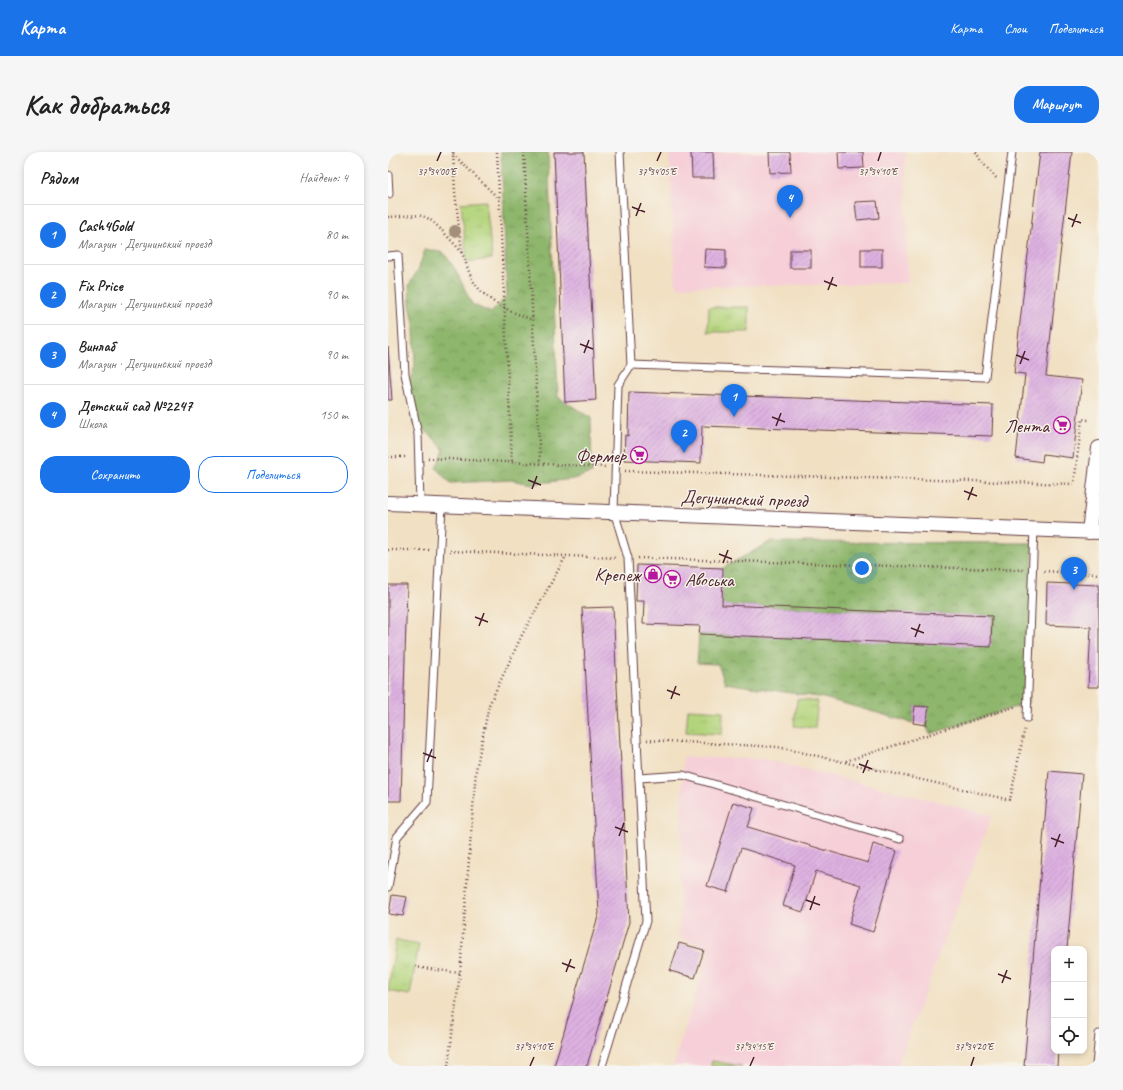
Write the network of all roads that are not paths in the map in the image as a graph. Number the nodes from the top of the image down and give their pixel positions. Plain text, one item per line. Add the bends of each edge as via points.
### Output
1 (620, 152) edge
2 (1012, 152) edge
3 (388, 175) edge
4 (389, 194) dead end
5 (388, 256) edge
6 (631, 364) junction
7 (1099, 448) edge
8 (388, 502) edge
9 (420, 504) junction
10 (442, 505) junction
11 (614, 512) junction
12 (1034, 528) junction
13 (1094, 532) edge
14 (1027, 718) road end
15 (639, 778) junction
16 (900, 840) dead end
17 (388, 887) edge
18 (1099, 1034) edge
19 (602, 1066) edge
20 (1096, 1066) edge

1 - 6 lane
2 - 6 lane via 986,377
3 - 4 lane
5 - 9 lane via 398,255 406,374 418,434
6 - 11 lane via 618,385
7 - 13 street
8 - 9 street, Дегунинский проезд
9 - 10 street, Дегунинский проезд
10 - 11 street, Дегунинский проезд
10 - 17 lane via 427,802 397,837
11 - 12 street, Дегунинский проезд
11 - 15 lane via 628,558
12 - 13 street, Дегунинский проезд
12 - 14 lane
15 - 16 lane via 683,776
15 - 19 lane via 646,921
18 - 20 lane

